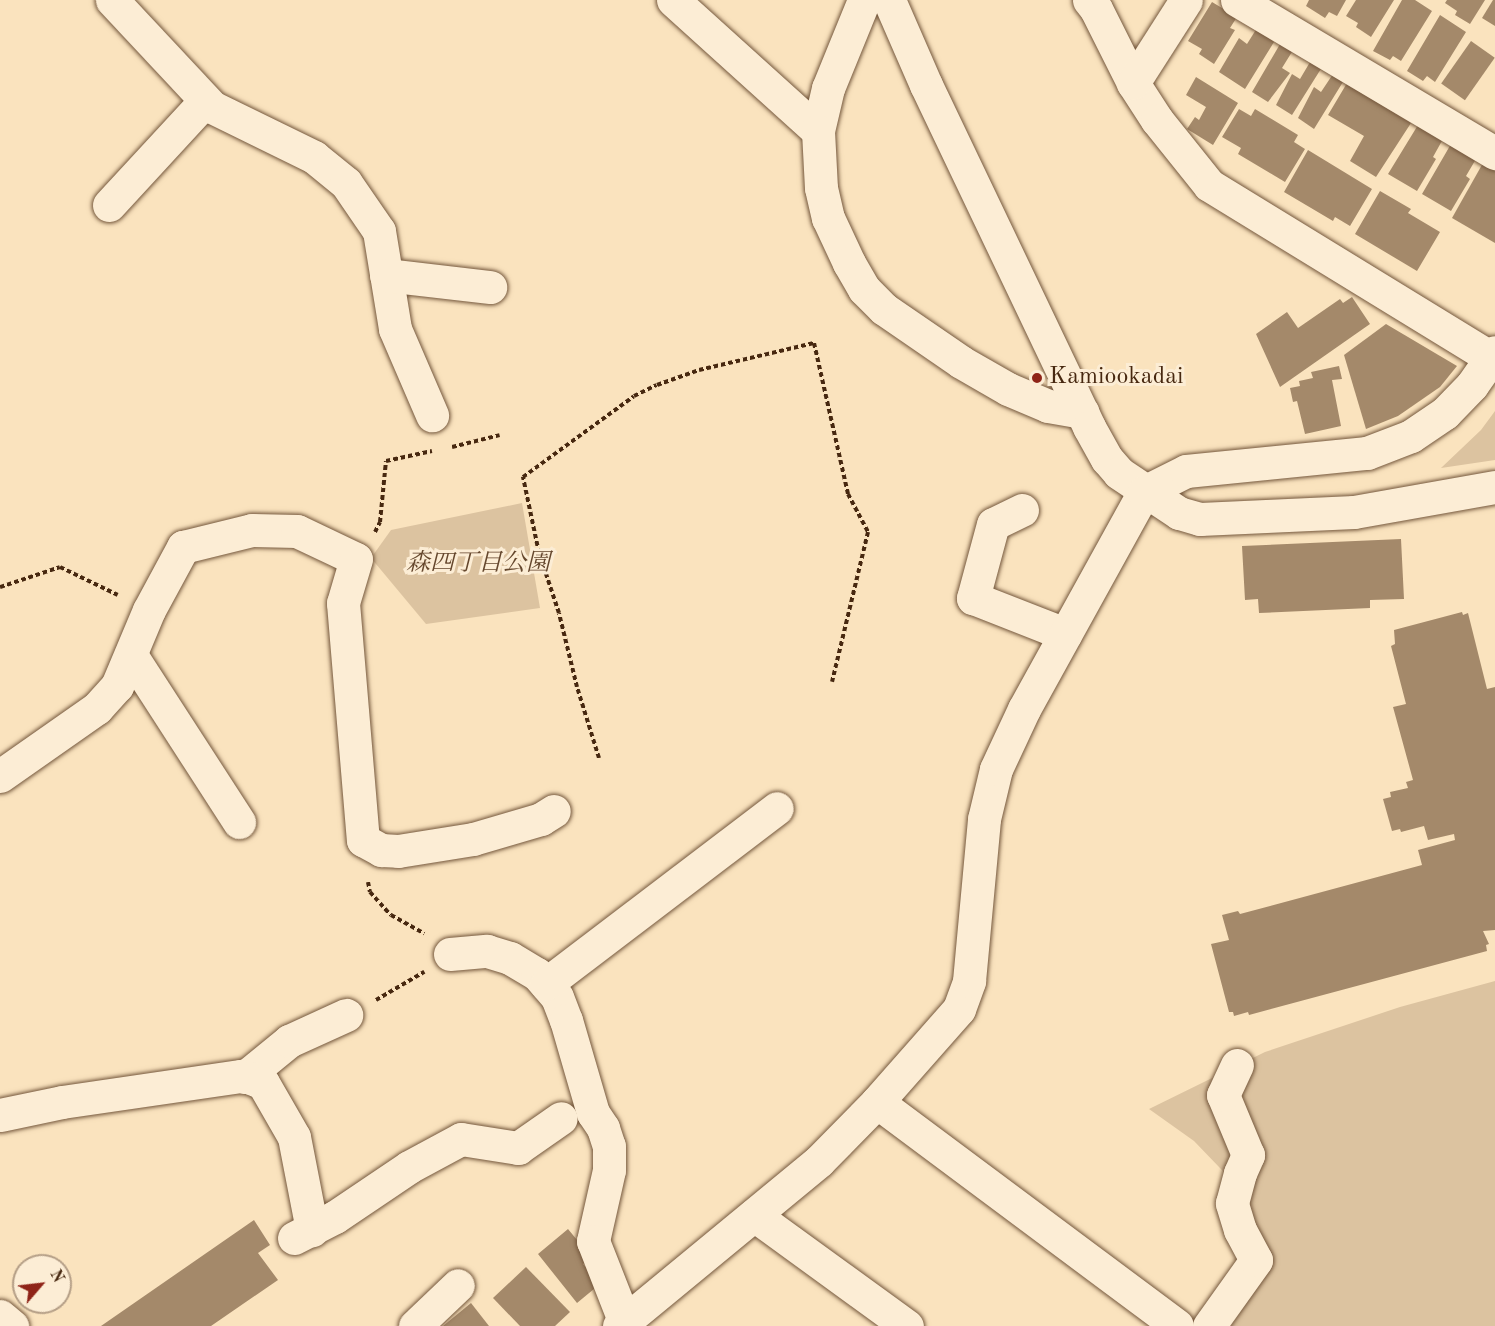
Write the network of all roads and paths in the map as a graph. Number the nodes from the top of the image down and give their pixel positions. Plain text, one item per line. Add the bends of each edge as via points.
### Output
1 (112, 0) edge
2 (673, 0) edge
3 (864, 0) edge
4 (889, 0) edge
5 (1089, 0) edge
6 (1186, 0) edge
7 (1237, 0) edge
8 (1133, 83) junction
9 (206, 101) junction
10 (818, 131) junction
11 (1495, 153) edge
12 (110, 205) dead end
13 (386, 275) junction
14 (490, 287) dead end
15 (1494, 357) edge
16 (1082, 412) junction
17 (432, 415) joint
18 (500, 435) dead end
19 (452, 447) junction
20 (1495, 487) edge
21 (1144, 492) junction
22 (1022, 510) dead end
23 (363, 550) junction
24 (0, 587) edge
25 (149, 610) junction
26 (1065, 634) junction
27 (131, 655) junction
28 (832, 682) dead end
29 (599, 759) dead end
30 (0, 776) edge
31 (777, 808) dead end
32 (554, 811) dead end
33 (239, 822) dead end
34 (363, 840) junction
35 (450, 954) junction
36 (546, 984) junction
37 (346, 1015) joint
38 (1237, 1065) dead end
39 (244, 1077) junction
40 (877, 1102) junction
41 (0, 1115) edge
42 (561, 1118) dead end
43 (754, 1215) junction
44 (458, 1285) dead end
45 (0, 1316) edge
46 (622, 1323) edge
47 (12, 1326) edge
48 (415, 1326) edge
49 (907, 1326) edge
50 (1177, 1326) edge
51 (1209, 1326) edge

1 - 9 street
2 - 10 street
3 - 10 street via 828,88
4 - 16 street
5 - 8 street
6 - 8 street
7 - 11 street
8 - 15 street via 1209,185
9 - 12 street
9 - 13 street via 314,157 346,183 379,231
10 - 16 street via 821,188 828,218 864,289 917,332 1008,389 1048,406
13 - 14 street
13 - 17 street via 395,329
15 - 21 street via 1445,413 1411,436 1367,453 1186,471
16 - 21 street via 1107,459 1119,474
17 - 19 path
18 - 19 path
19 - 23 path via 386,461 380,522
20 - 21 street via 1354,512 1200,519 1179,513
21 - 26 street
22 - 26 street via 993,524 973,598
23 - 25 street via 297,531 252,531 183,547
23 - 34 street via 343,603
24 - 25 path via 60,567
25 - 27 street
26 - 40 street via 996,769 984,819 969,981 959,1009
27 - 30 street via 117,686 98,708
27 - 33 street
28 - 29 path via 868,532 848,494 814,343 657,384 634,396 523,477 539,553
31 - 36 street
32 - 34 street via 541,819 473,839 398,852 381,850
34 - 35 path via 370,892 391,915 418,928
35 - 36 street via 486,951 502,956 537,974
35 - 37 path via 400,988
36 - 46 street via 557,997 566,1020 593,1113 609,1146 609,1170 593,1241
37 - 39 street via 289,1041
38 - 51 street via 1223,1095 1248,1155 1232,1203 1240,1230 1256,1260
39 - 41 street via 62,1102
39 - 42 street via 263,1083 294,1137 303,1234 461,1138 518,1148
40 - 43 street via 819,1161
40 - 50 street
43 - 46 street
43 - 49 street
44 - 48 street
45 - 47 street

